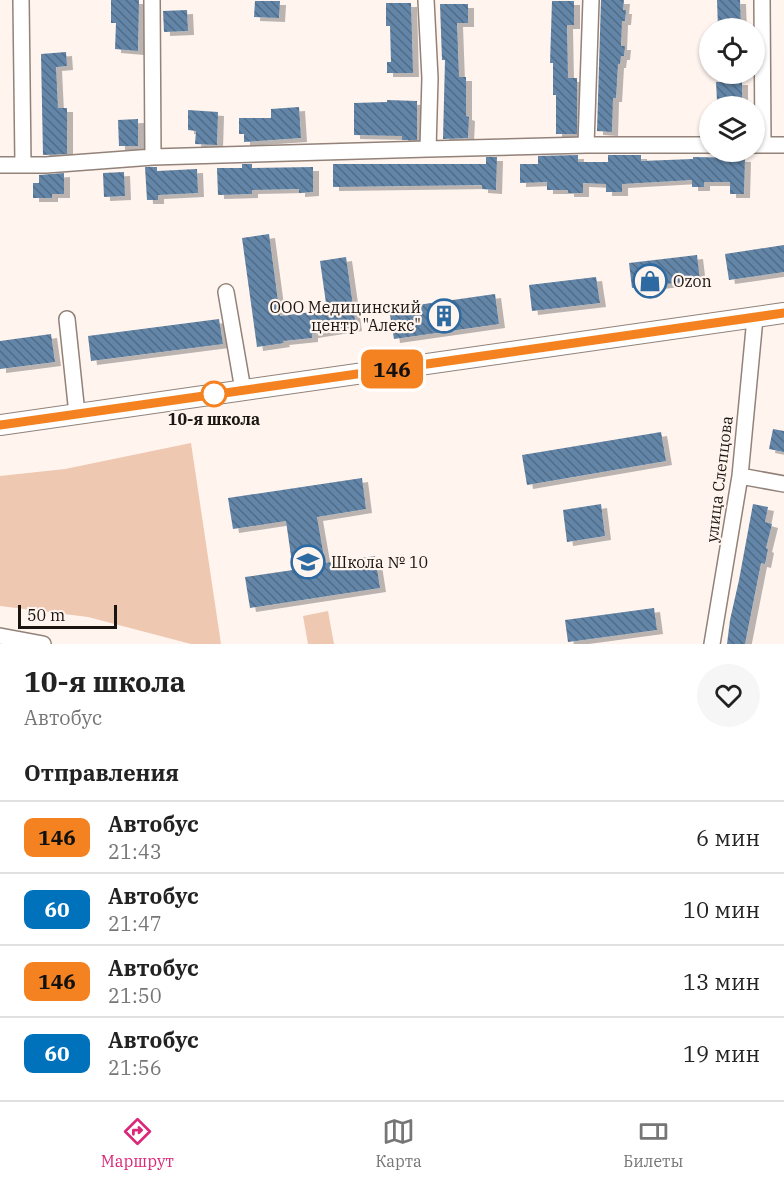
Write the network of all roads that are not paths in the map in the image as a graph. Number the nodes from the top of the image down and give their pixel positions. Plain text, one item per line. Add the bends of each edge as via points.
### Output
1 (21, 0) edge
2 (152, 0) edge
3 (426, 0) edge
4 (591, 0) edge
5 (762, 0) edge
6 (759, 96) edge
7 (586, 145) junction
8 (765, 145) edge
9 (784, 145) edge
10 (699, 146) edge
11 (428, 149) junction
12 (153, 157) junction
13 (23, 164) junction
14 (0, 165) edge
15 (226, 292) dead end
16 (784, 313) edge
17 (755, 318) junction
18 (67, 320) dead end
19 (243, 390) junction
20 (77, 414) junction
21 (0, 425) edge
22 (740, 476) junction
23 (784, 484) edge
24 (0, 636) edge
25 (43, 644) edge
26 (712, 644) edge

1 - 13 street
2 - 12 street
3 - 11 street
4 - 7 street
5 - 6 street
7 - 10 street
7 - 11 street
8 - 9 street
11 - 12 street
12 - 13 street
13 - 14 street
15 - 19 street
16 - 17 main road
17 - 19 main road
17 - 22 street, улица Слепцова
18 - 20 street
19 - 20 main road
20 - 21 main road
22 - 23 street
22 - 26 street, улица Слепцова
24 - 25 street

